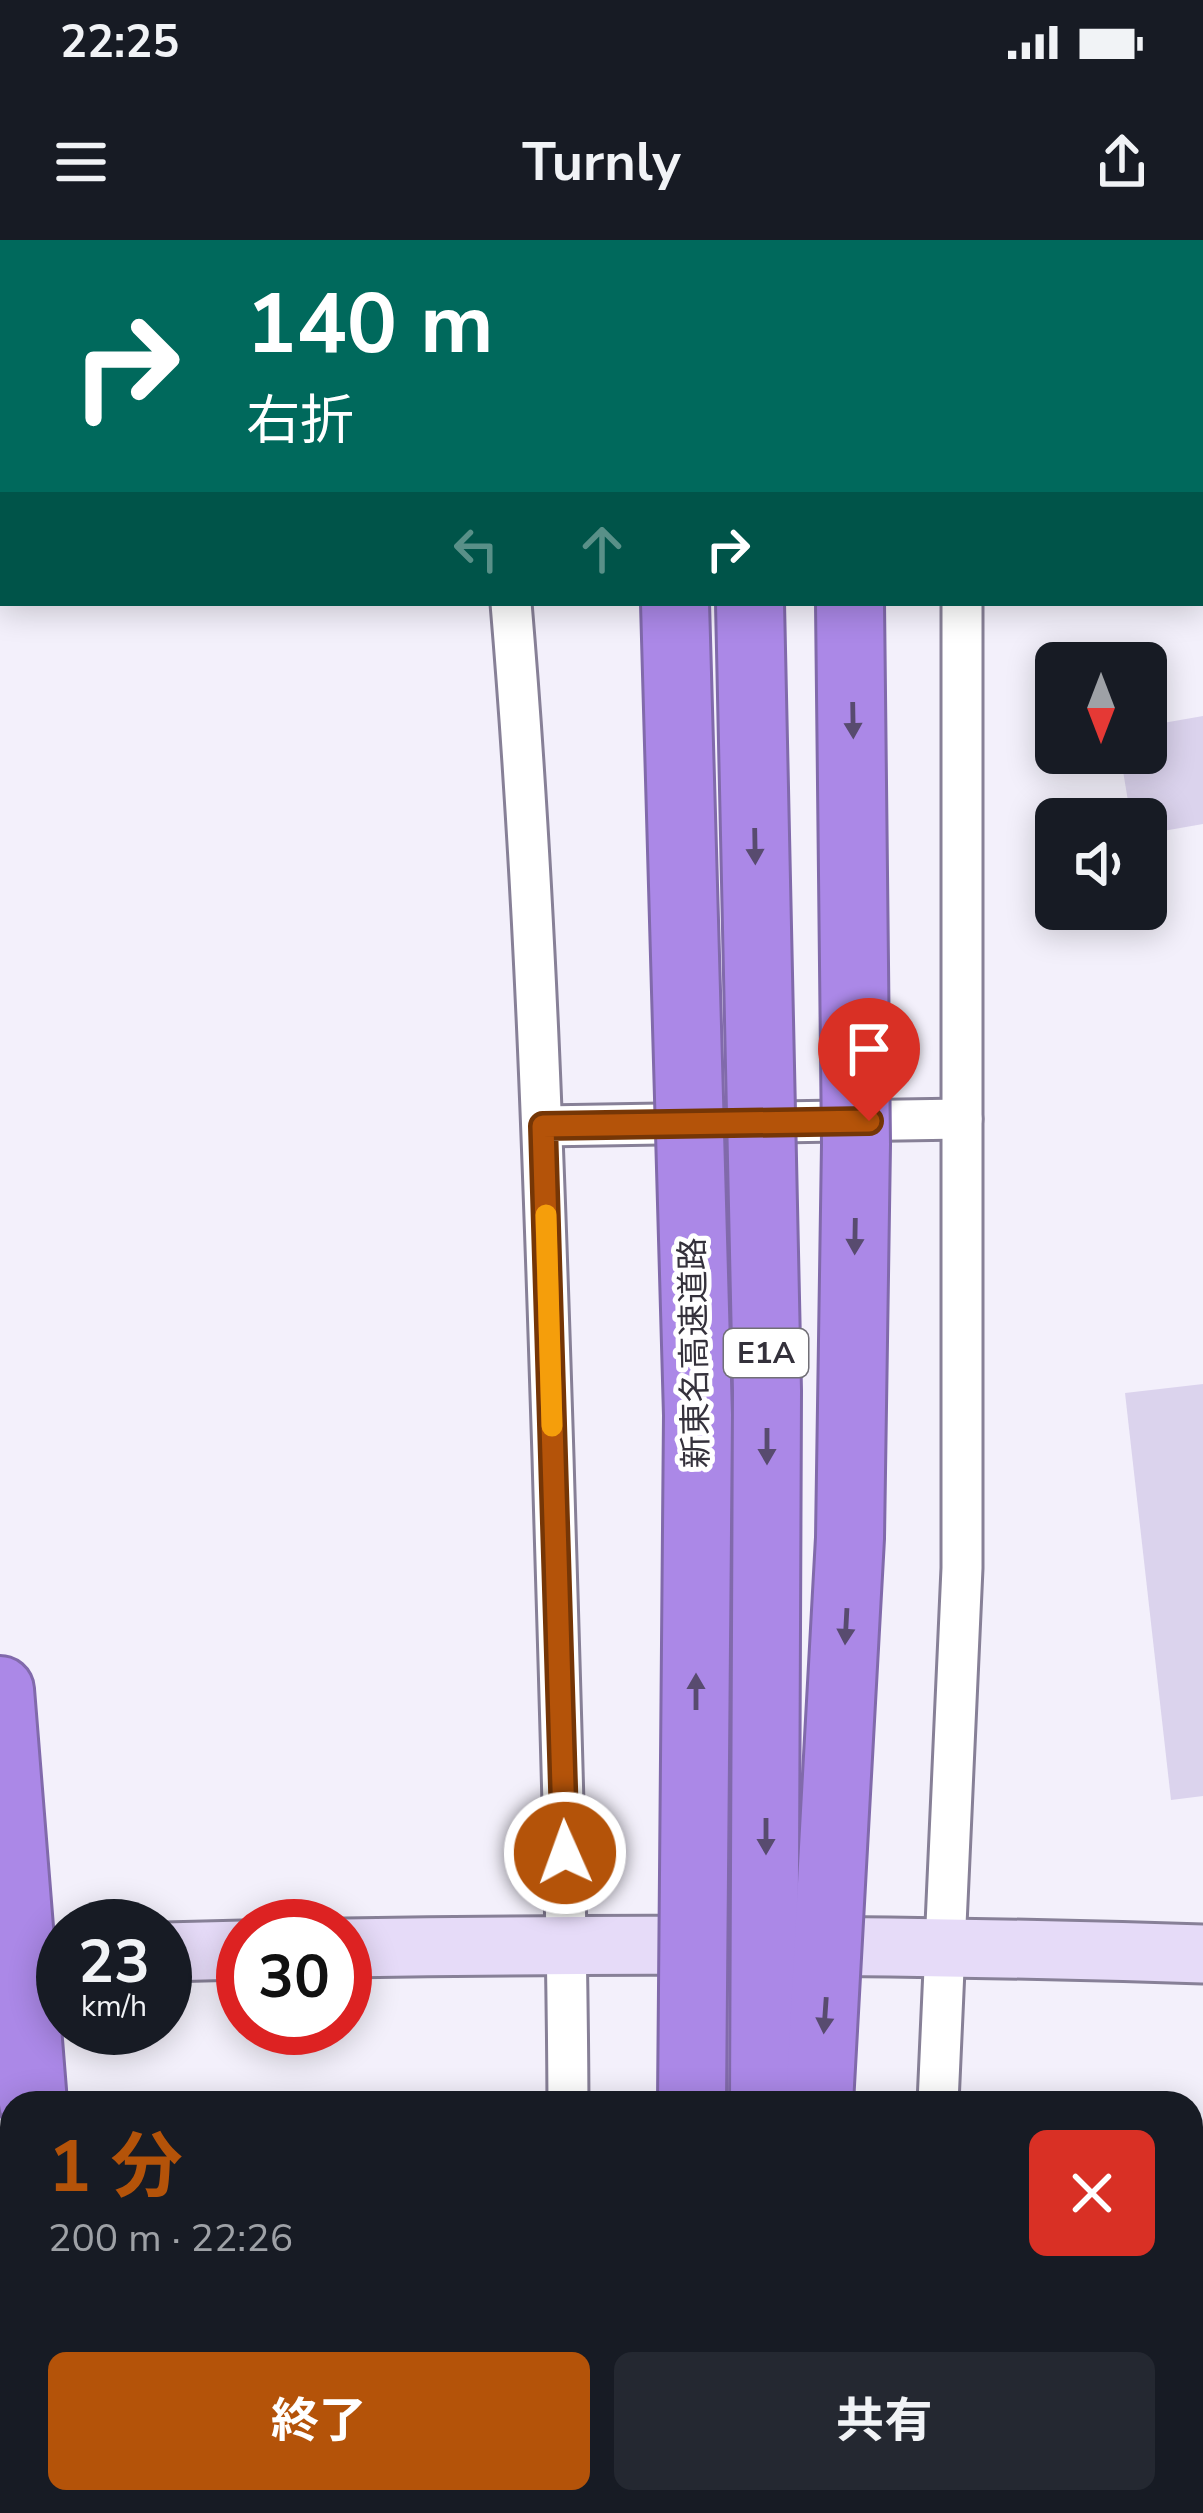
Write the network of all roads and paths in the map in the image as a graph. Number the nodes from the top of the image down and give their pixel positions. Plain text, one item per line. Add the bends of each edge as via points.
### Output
1 (511, 606) edge
2 (638, 606) edge
3 (675, 606) edge
4 (750, 606) edge
5 (850, 606) edge
6 (962, 606) edge
7 (962, 1119) junction
8 (543, 1126) junction
9 (698, 1415) junction
10 (0, 1690) edge
11 (567, 1944) junction
12 (944, 1946) junction
13 (372, 1948) edge
14 (28, 1954) edge
15 (1203, 1954) edge
16 (33, 2091) edge
17 (568, 2091) edge
18 (692, 2091) edge
19 (764, 2091) edge
20 (820, 2091) edge
21 (938, 2091) edge

1 - 8 street
2 - 9 highway, bridge
3 - 9 highway, 新東名高速道路 / E1A, bridge
4 -> 19 highway, E1A, bridge via 767,1391
5 -> 20 highway, bridge via 850,1538
6 - 7 street
7 - 8 street
7 - 12 street via 962,1568
8 - 11 street
18 -> 9 highway, 新東名高速道路 / E1A, bridge
10 - 14 highway
11 - 12 street
11 - 13 street
11 - 17 street
12 - 15 street
12 - 21 street
14 - 16 highway

